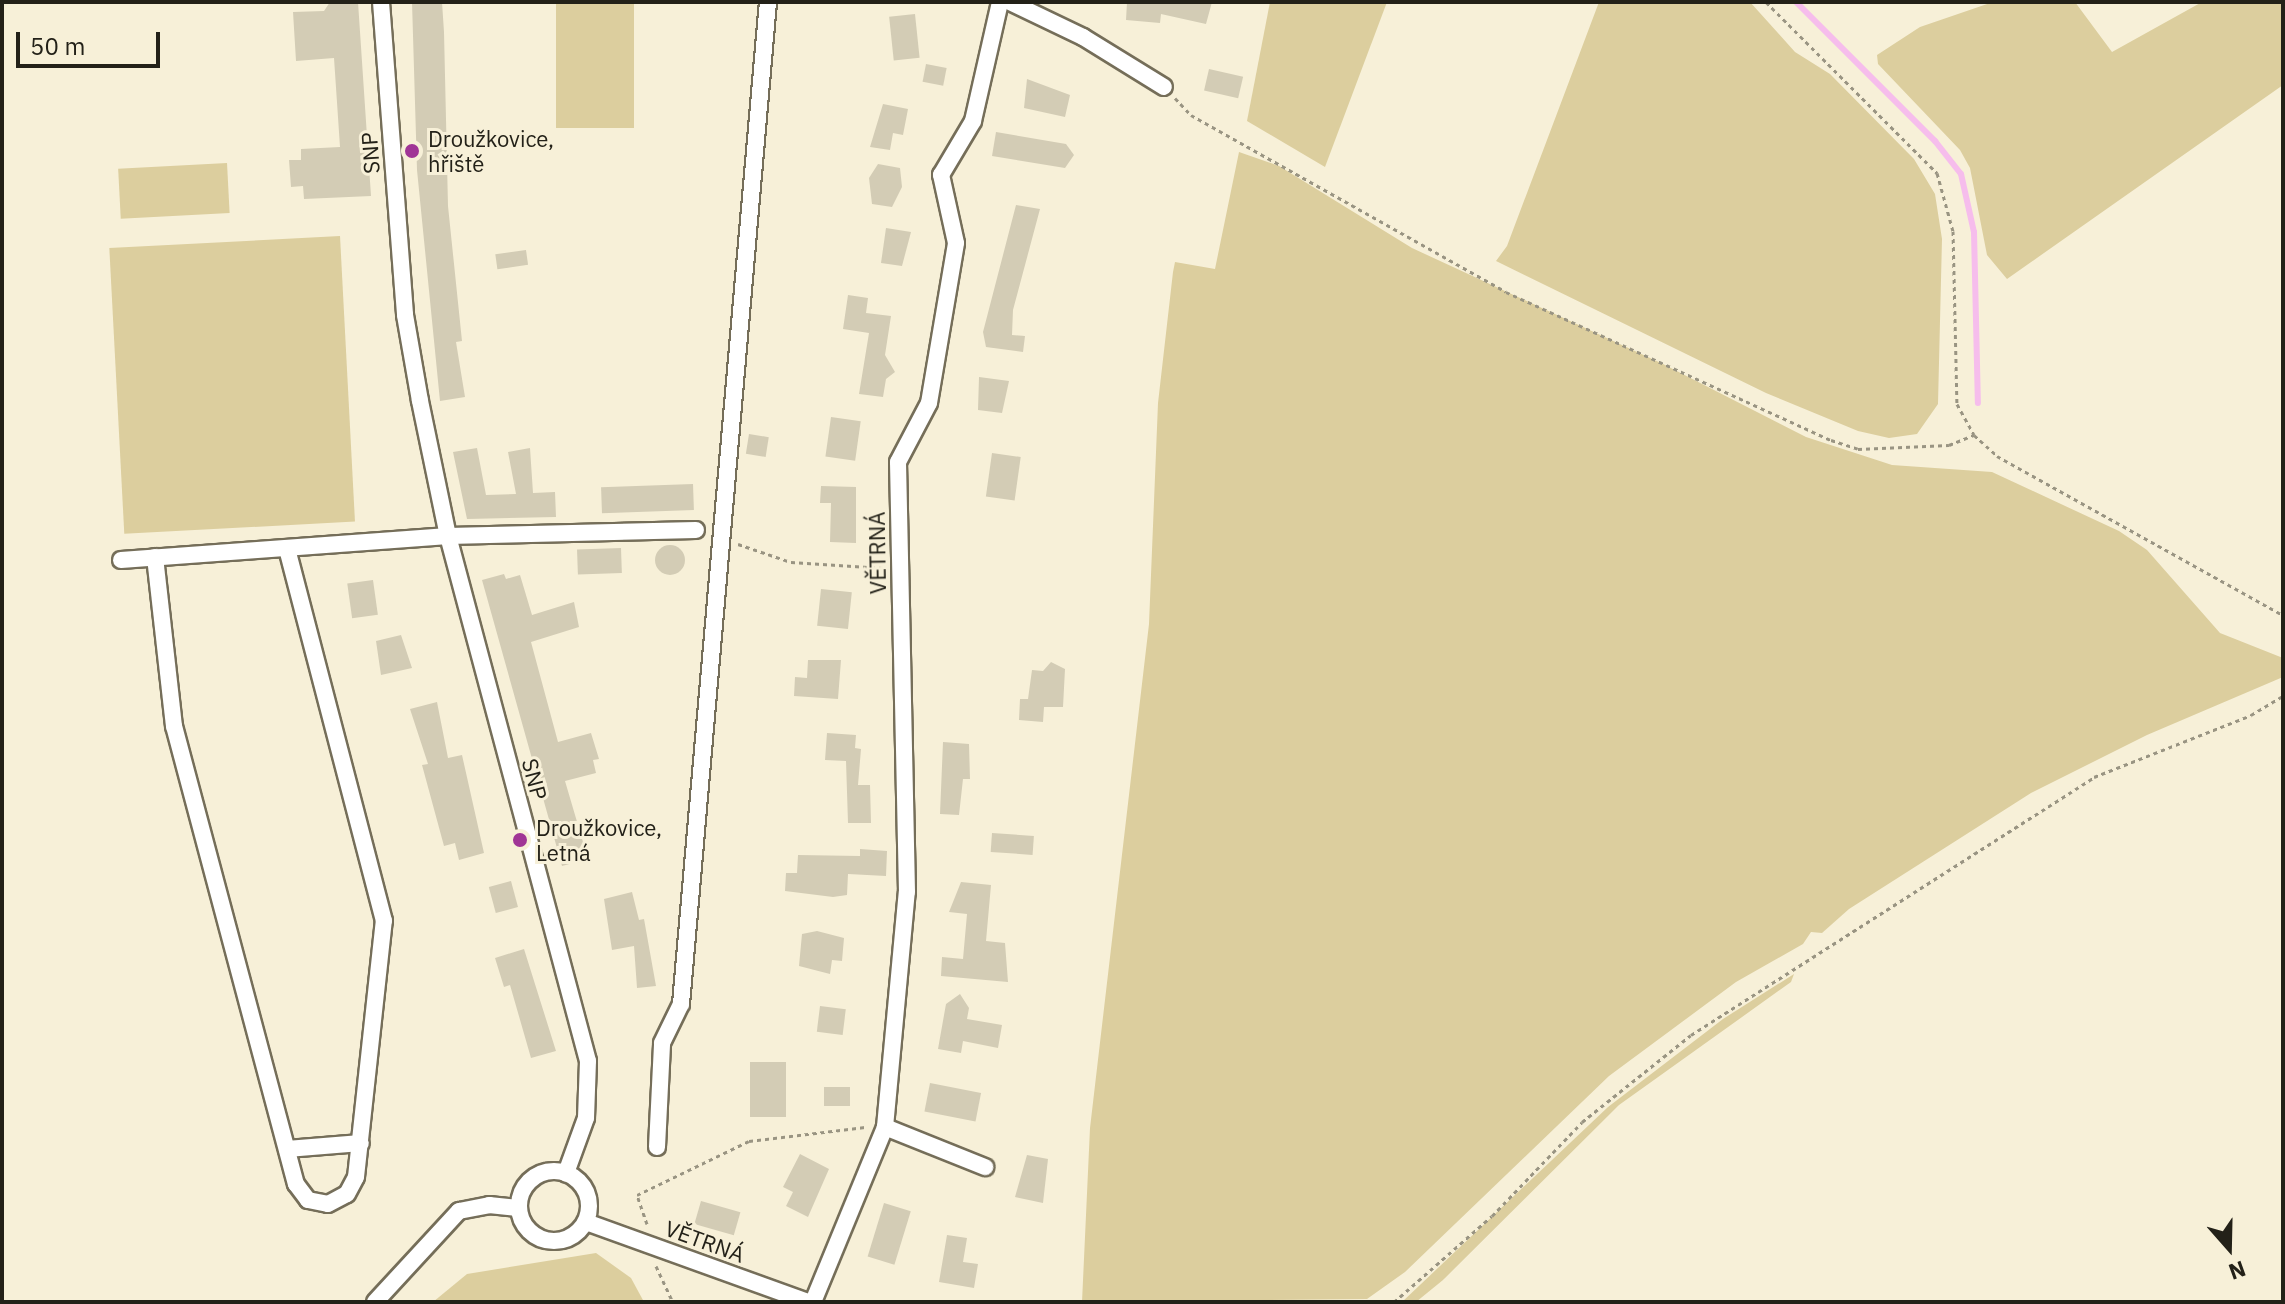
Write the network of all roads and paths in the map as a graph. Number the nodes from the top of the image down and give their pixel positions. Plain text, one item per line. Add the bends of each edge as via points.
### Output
1 (381, 2) edge
2 (768, 2) edge
3 (1000, 2) edge
4 (1010, 2) edge
5 (1766, 2) edge
6 (1164, 87) joint
7 (1974, 435) junction
8 (696, 530) dead end
9 (448, 536) junction
10 (718, 538) junction
11 (287, 548) junction
12 (155, 557) junction
13 (121, 560) dead end
14 (900, 569) junction
15 (2283, 615) edge
16 (2283, 696) edge
17 (885, 1127) junction
18 (361, 1143) junction
19 (657, 1147) dead end
20 (287, 1149) junction
21 (985, 1167) dead end
22 (566, 1173) junction
23 (518, 1208) junction
24 (586, 1222) junction
25 (655, 1246) junction
26 (375, 1302) edge
27 (673, 1302) edge
28 (810, 1302) edge
29 (1394, 1302) edge

1 - 9 street, SNP via 405,315
2 - 10 street
3 - 14 street, VĚTRNÁ via 973,121 941,175 956,243 929,403 898,462
4 - 6 street via 1083,37
5 - 7 path via 1937,173 1953,231 1957,404
6 - 7 path via 1191,115 1506,292 1831,440 1858,449 1949,445
7 - 15 path via 1997,456
8 - 9 street
9 - 11 street
9 - 22 street, SNP via 588,1061 586,1118
10 - 14 path via 791,562
10 - 19 street via 681,1004 662,1043
11 - 12 street
11 - 18 street via 384,921
12 - 13 street
12 - 20 street via 174,726
14 - 17 street, VĚTRNÁ via 907,892
16 - 29 path via 2251,715 2094,777 1691,1035 1582,1122 1492,1216
17 - 21 street
17 - 25 path via 749,1141 637,1195
17 - 28 street, VĚTRNÁ
18 - 20 street
18 - 20 street via 352,1187 328,1204 301,1192
22 - 23 street via 538,1174 527,1183
22 - 24 street via 587,1192
23 - 24 street via 532,1234 549,1241 575,1235
23 - 26 street via 489,1205 459,1211
24 - 25 street, VĚTRNÁ
25 - 27 path via 656,1268
25 - 28 street, VĚTRNÁ

